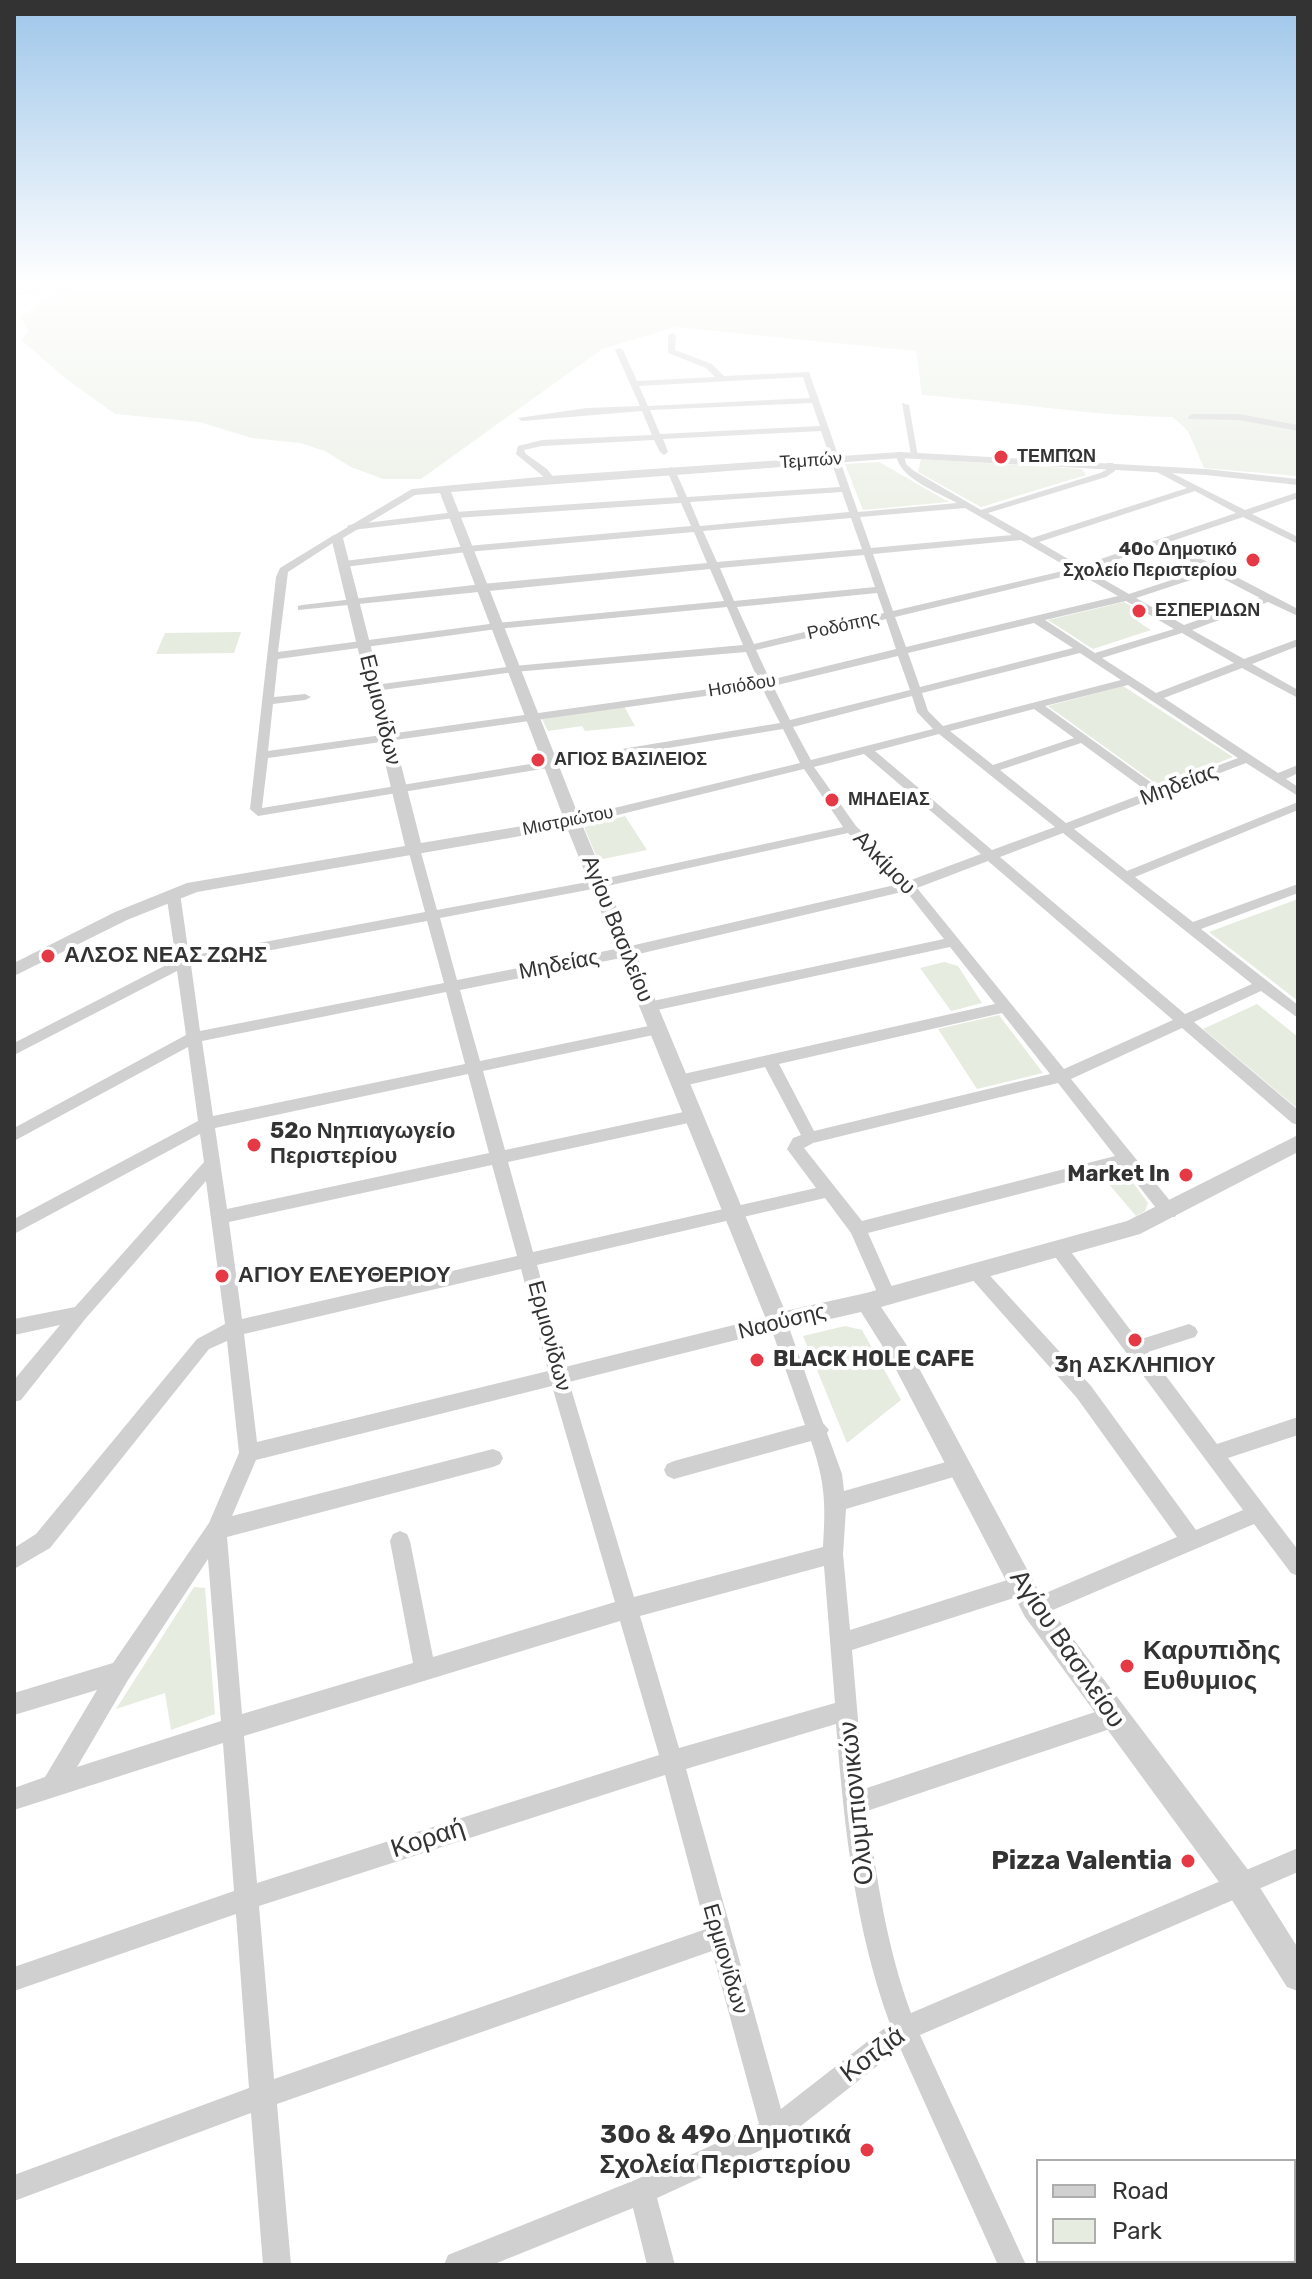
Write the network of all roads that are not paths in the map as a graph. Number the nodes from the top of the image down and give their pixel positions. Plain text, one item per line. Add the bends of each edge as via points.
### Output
1 (635, 389) edge
2 (810, 389) edge
3 (813, 400) junction
4 (905, 405) dead end
5 (645, 409) junction
6 (1192, 417) dead end
7 (522, 418) dead end
8 (825, 428) junction
9 (1298, 428) edge
10 (658, 436) junction
11 (664, 452) dead end
12 (900, 455) junction
13 (915, 455) junction
14 (837, 459) junction
15 (1110, 465) junction
16 (1158, 469) junction
17 (671, 470) junction
18 (550, 479) junction
19 (1298, 482) edge
20 (444, 489) junction
21 (845, 489) junction
22 (1193, 489) junction
23 (1298, 495) edge
24 (685, 500) junction
25 (966, 505) junction
26 (980, 513) junction
27 (1244, 514) junction
28 (455, 515) junction
29 (853, 516) junction
30 (352, 527) junction
31 (698, 529) junction
32 (337, 537) junction
33 (1026, 540) junction
34 (1298, 540) edge
35 (1161, 542) junction
36 (467, 549) junction
37 (867, 552) junction
38 (344, 564) junction
39 (713, 565) junction
40 (1213, 569) junction
41 (1081, 570) junction
42 (482, 587) junction
43 (879, 590) junction
44 (1128, 597) junction
45 (1269, 598) junction
46 (353, 602) junction
47 (731, 605) junction
48 (302, 608) dead end
49 (1298, 613) edge
50 (889, 615) junction
51 (1036, 619) junction
52 (497, 626) junction
53 (1184, 629) junction
54 (1298, 642) edge
55 (364, 643) junction
56 (750, 648) junction
57 (1082, 649) junction
58 (902, 652) junction
59 (272, 656) junction
60 (1093, 657) junction
61 (1245, 664) junction
62 (514, 669) junction
63 (1129, 681) junction
64 (766, 684) junction
65 (375, 688) junction
66 (916, 691) junction
67 (1298, 695) edge
68 (305, 697) dead end
69 (1155, 698) junction
70 (267, 701) junction
71 (1034, 704) junction
72 (532, 716) junction
73 (786, 725) junction
74 (941, 730) junction
75 (386, 736) junction
76 (1082, 739) junction
77 (867, 750) junction
78 (262, 755) junction
79 (1247, 759) junction
80 (807, 765) junction
81 (551, 766) junction
82 (992, 769) junction
83 (1298, 769) edge
84 (1277, 778) junction
85 (400, 791) junction
86 (1298, 792) edge
87 (1158, 793) junction
88 (1298, 806) edge
89 (573, 822) junction
90 (1065, 827) junction
91 (851, 829) junction
92 (414, 849) junction
93 (989, 856) junction
94 (1126, 876) junction
95 (598, 884) junction
96 (909, 886) junction
97 (1298, 888) edge
98 (173, 893) junction
99 (432, 913) junction
100 (1191, 928) junction
101 (953, 942) junction
102 (626, 952) junction
103 (183, 962) junction
104 (14, 970) edge
105 (453, 985) junction
106 (1262, 985) junction
107 (648, 1007) junction
108 (1004, 1007) junction
109 (1298, 1013) edge
110 (1183, 1021) junction
111 (658, 1029) junction
112 (194, 1037) junction
113 (14, 1050) edge
114 (770, 1061) junction
115 (474, 1066) junction
116 (1061, 1077) junction
117 (679, 1081) junction
118 (693, 1116) junction
119 (1298, 1119) edge
120 (205, 1124) junction
121 (14, 1135) edge
122 (810, 1138) junction
123 (1298, 1143) edge
124 (500, 1158) junction
125 (1129, 1159) junction
126 (212, 1164) junction
127 (829, 1191) junction
128 (1169, 1212) junction
129 (733, 1213) junction
130 (220, 1217) junction
131 (14, 1227) edge
132 (858, 1229) junction
133 (1059, 1249) junction
134 (528, 1259) junction
135 (976, 1272) junction
136 (877, 1299) junction
137 (80, 1313) junction
138 (778, 1322) junction
139 (14, 1327) edge
140 (235, 1328) junction
141 (1189, 1332) dead end
142 (1136, 1348) junction
143 (559, 1378) junction
144 (14, 1394) edge
145 (1298, 1426) edge
146 (819, 1430) junction
147 (249, 1453) junction
148 (1215, 1453) junction
149 (493, 1458) dead end
150 (960, 1467) junction
151 (674, 1470) dead end
152 (836, 1503) junction
153 (1258, 1513) junction
154 (216, 1530) junction
155 (1191, 1540) junction
156 (400, 1541) dead end
157 (833, 1554) junction
158 (14, 1559) edge
159 (1298, 1566) edge
160 (1027, 1597) junction
161 (627, 1609) junction
162 (842, 1643) junction
163 (120, 1672) junction
164 (425, 1672) junction
165 (14, 1704) edge
166 (847, 1710) junction
167 (1113, 1717) junction
168 (234, 1728) junction
169 (672, 1761) junction
170 (52, 1788) junction
171 (14, 1799) edge
172 (854, 1804) junction
173 (1298, 1860) edge
174 (1241, 1886) junction
175 (247, 1896) junction
176 (718, 1937) junction
177 (1298, 1976) edge
178 (14, 1979) edge
179 (904, 2029) junction
180 (263, 2096) junction
181 (774, 2131) junction
182 (14, 2188) edge
183 (642, 2191) junction
184 (277, 2265) edge
185 (458, 2265) edge
186 (661, 2265) edge
187 (1012, 2265) edge

1 - 5 street
2 - 3 street
3 - 5 street
3 - 8 street
4 - 13 street
5 - 7 street
5 - 10 street
6 - 9 street via 1239,417
8 - 10 street
8 - 14 street
10 - 11 street
10 - 18 street via 521,448 523,458 544,469
12 - 13 street, Τεμπών
12 - 14 street, Τεμπών
12 - 25 street via 911,473
13 - 15 street, Τεμπών
14 - 17 street, Τεμπών
14 - 21 street
15 - 16 street, Τεμπών
15 - 26 street via 1103,475
16 - 19 street, Τεμπών
16 - 22 street
17 - 18 street, Τεμπών
17 - 24 street, Αλκίμου
18 - 20 street, Τεμπών
20 - 28 street, Αγίου Βασιλείου
20 - 30 street, Τεμπών via 404,495
21 - 24 street
21 - 29 street
22 - 27 street
22 - 33 street
23 - 27 street, Ροδόπης
24 - 28 street
24 - 31 street, Αλκίμου
25 - 26 street
25 - 29 street
26 - 33 street
27 - 34 street
27 - 35 street, Ροδόπης
28 - 30 street
28 - 36 street, Αγίου Βασιλείου
29 - 31 street
29 - 37 street
30 - 32 street, Τεμπών
31 - 36 street
31 - 39 street, Αλκίμου
32 - 38 street, Ερμιονίδων
32 - 59 street via 282,573
33 - 37 street
33 - 41 street
35 - 40 street
35 - 41 street, Ροδόπης
36 - 38 street
36 - 42 street, Αγίου Βασιλείου
37 - 39 street
37 - 43 street
38 - 46 street, Ερμιονίδων
39 - 42 street
39 - 47 street, Αλκίμου
40 - 44 street, Ησιόδου
40 - 45 street
41 - 44 street
41 - 50 street, Ροδόπης
42 - 46 street
42 - 52 street, Αγίου Βασιλείου
43 - 47 street
43 - 50 street
44 - 51 street, Ησιόδου
44 - 53 street
45 - 49 street
45 - 53 street
46 - 48 street
46 - 55 street, Ερμιονίδων
47 - 52 street
47 - 56 street, Αλκίμου
50 - 56 street, Ροδόπης
50 - 58 street
51 - 57 street
51 - 58 street, Ησιόδου
52 - 55 street
52 - 62 street, Αγίου Βασιλείου
53 - 60 street
53 - 61 street
54 - 61 street
55 - 59 street
55 - 65 street, Ερμιονίδων
56 - 62 street, Ροδόπης
56 - 64 street, Αλκίμου
57 - 60 street
57 - 66 street
58 - 64 street, Ησιόδου
58 - 66 street
59 - 70 street
60 - 63 street
61 - 67 street
61 - 69 street
62 - 65 street, Ροδόπης
62 - 72 street, Αγίου Βασιλείου
63 - 69 street
63 - 71 street, Μιστριώτου
64 - 72 street, Ησιόδου
64 - 73 street, Αλκίμου
65 - 75 street, Ερμιονίδων
66 - 73 street
66 - 74 street via 923,712
68 - 70 street
69 - 79 street
70 - 78 street
71 - 74 street, Μιστριώτου
71 - 76 street
72 - 75 street, Ησιόδου
72 - 81 street, Αγίου Βασιλείου
73 - 80 street, Αλκίμου
73 - 81 street
74 - 77 street, Μιστριώτου
74 - 82 street
75 - 78 street, Ησιόδου
75 - 85 street, Ερμιονίδων
76 - 82 street
76 - 87 street
77 - 80 street, Μιστριώτου
77 - 93 street
78 - 85 street via 258,812
79 - 84 street
79 - 87 street, Μηδείας
80 - 89 street, Μιστριώτου
80 - 91 street, Αλκίμου
81 - 85 street
81 - 89 street, Αγίου Βασιλείου
82 - 90 street
83 - 84 street
84 - 86 street
85 - 92 street, Ερμιονίδων
87 - 90 street, Μηδείας
88 - 94 street
89 - 92 street, Μιστριώτου
89 - 95 street, Αγίου Βασιλείου
90 - 93 street, Μηδείας
90 - 94 street
91 - 95 street
91 - 96 street, Αλκίμου
92 - 98 street, Μιστριώτου
92 - 99 street, Ερμιονίδων
93 - 96 street, Μηδείας
93 - 110 street
94 - 100 street
95 - 99 street
95 - 102 street, Αγίου Βασιλείου
96 - 101 street, Αλκίμου
96 - 102 street, Μηδείας
97 - 100 street
98 - 103 street
98 - 104 street, Μιστριώτου
99 - 103 street
99 - 105 street, Ερμιονίδων
100 - 106 street
101 - 107 street
101 - 108 street, Αλκίμου
102 - 105 street, Μηδείας
102 - 107 street, Αγίου Βασιλείου
103 - 112 street
103 - 113 street
105 - 112 street, Μηδείας
105 - 115 street, Ερμιονίδων
106 - 109 street
106 - 110 street
107 - 111 street, Αγίου Βασιλείου
108 - 114 street
108 - 116 street, Αλκίμου
110 - 116 street
110 - 119 street
111 - 115 street
111 - 117 street, Αγίου Βασιλείου
112 - 120 street
112 - 121 street, Μηδείας
114 - 117 street
114 - 122 street
115 - 120 street
115 - 124 street, Ερμιονίδων
116 - 122 street
116 - 125 street, Αλκίμου
117 - 118 street, Αγίου Βασιλείου
118 - 124 street
118 - 129 street, Αγίου Βασιλείου
120 - 126 street
120 - 131 street
122 - 127 street via 795,1149
123 - 128 street, Ναούσης
124 - 130 street
124 - 134 street, Ερμιονίδων
125 - 128 street, Αλκίμου
125 - 132 street
126 - 130 street
126 - 137 street
127 - 129 street
127 - 132 street
128 - 133 street, Ναούσης
129 - 134 street
129 - 138 street, Αγίου Βασιλείου
130 - 140 street
132 - 136 street
133 - 135 street, Ναούσης
133 - 142 street
134 - 140 street
134 - 143 street, Ερμιονίδων
135 - 136 street, Ναούσης
135 - 155 street via 1084,1392
136 - 138 street, Ναούσης
136 - 150 street, Αγίου Βασιλείου via 898,1351
137 - 139 street
137 - 144 street
138 - 143 street, Ναούσης
138 - 146 street, Ολυμπιονικών
140 - 147 street
140 - 158 street via 203,1344 43,1541
141 - 142 street
142 - 148 street
143 - 147 street, Ναούσης
143 - 161 street, Ερμιονίδων
145 - 148 street
146 - 151 street
146 - 152 street, Ολυμπιονικών
147 - 154 street
148 - 153 street
149 - 154 street
150 - 152 street
150 - 160 street, Αγίου Βασιλείου
152 - 157 street, Ολυμπιονικών
153 - 155 street
153 - 159 street
154 - 163 street
154 - 168 street
155 - 160 street
156 - 164 street
157 - 161 street
157 - 162 street, Ολυμπιονικών
160 - 162 street
160 - 167 street, Αγίου Βασιλείου
161 - 164 street
161 - 169 street, Ερμιονίδων
162 - 166 street, Ολυμπιονικών
163 - 165 street
163 - 170 street
164 - 168 street
166 - 169 street, Κοραή
166 - 172 street, Ολυμπιονικών
167 - 172 street
167 - 174 street, Αγίου Βασιλείου
168 - 170 street
168 - 175 street
169 - 175 street, Κοραή
169 - 176 street, Ερμιονίδων
170 - 171 street
172 - 179 street, Ολυμπιονικών via 885,1977
173 - 174 street, Κοτζιά
174 - 177 street, Αγίου Βασιλείου
174 - 179 street, Κοτζιά
175 - 178 street, Κοραή
175 - 180 street
176 - 180 street
176 - 181 street, Ερμιονίδων
179 - 181 street, Κοτζιά
179 - 187 street, Ολυμπιονικών
180 - 182 street
180 - 184 street
181 - 183 street, Κοτζιά
183 - 185 street, Κοτζιά
183 - 186 street

